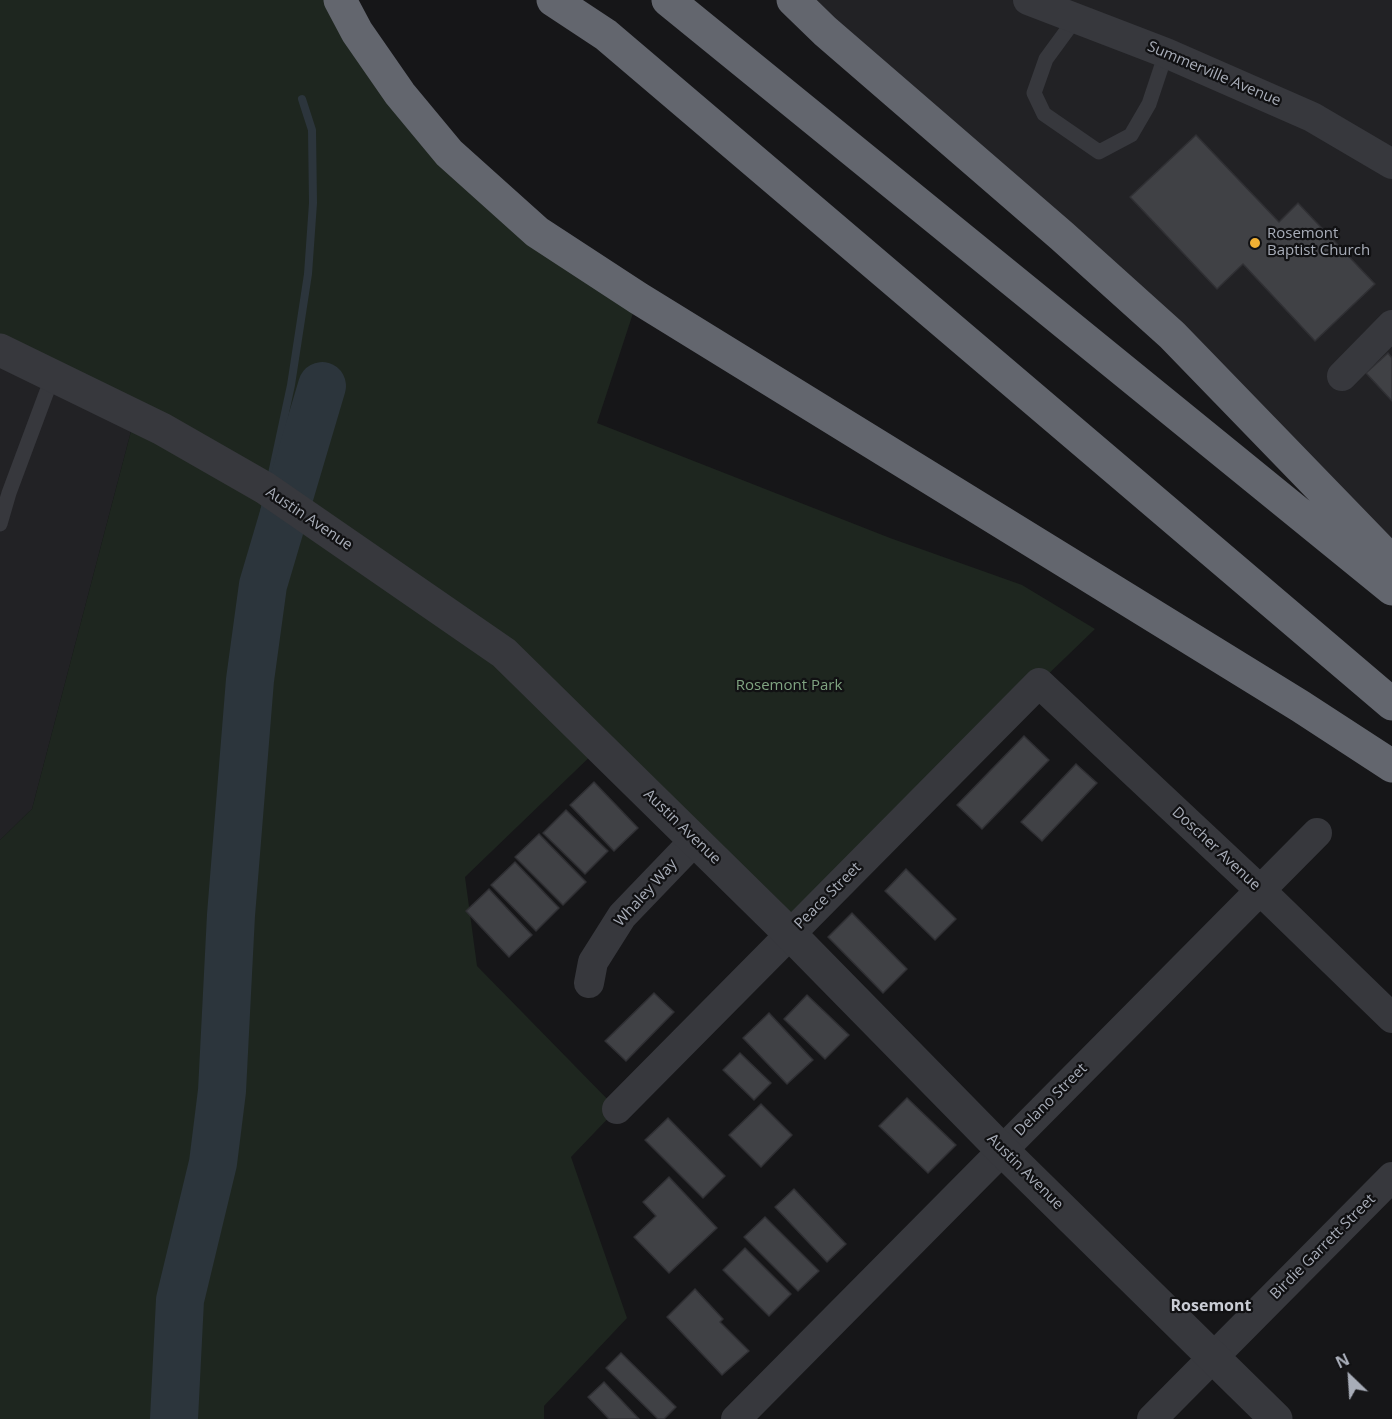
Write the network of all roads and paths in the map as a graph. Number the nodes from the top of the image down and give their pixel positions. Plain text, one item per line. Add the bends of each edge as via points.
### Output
1 (340, 0) edge
2 (553, 0) edge
3 (668, 0) edge
4 (793, 0) edge
5 (1028, 0) edge
6 (1076, 18) junction
7 (1166, 53) junction
8 (1392, 164) edge
9 (1392, 325) edge
10 (0, 350) edge
11 (53, 375) junction
12 (1342, 376) dead end
13 (0, 524) edge
14 (1392, 562) edge
15 (1392, 589) edge
16 (1039, 683) joint
17 (1392, 704) edge
18 (1392, 765) edge
19 (1317, 833) dead end
20 (695, 840) junction
21 (1260, 890) junction
22 (790, 933) junction
23 (589, 982) dead end
24 (1392, 1018) edge
25 (617, 1108) dead end
26 (1002, 1150) junction
27 (1392, 1177) edge
28 (1214, 1356) junction
29 (736, 1419) edge
30 (1152, 1419) edge
31 (1276, 1419) edge

1 - 18 highway via 400,94 449,153 537,232
2 - 17 highway via 606,35
3 - 15 highway
4 - 14 highway via 1172,335
5 - 6 street, Summerville Avenue
6 - 7 street, Summerville Avenue
6 - 7 lane via 1046,59 1034,93 1044,114 1099,152 1131,135 1149,104
7 - 8 street, Summerville Avenue via 1312,117
9 - 12 street
10 - 11 street, Austin Avenue
11 - 13 lane
11 - 20 street, Austin Avenue via 162,429 265,488 504,653
16 - 21 street, Doscher Avenue
16 - 22 street, Peace Street
19 - 21 street, Delano Street
20 - 22 street, Austin Avenue
20 - 23 street, Whaley Way via 622,916 593,962
21 - 24 street, Doscher Avenue
21 - 26 street, Delano Street
22 - 25 street, Peace Street
22 - 26 street, Austin Avenue
26 - 28 street, Austin Avenue
26 - 29 street, Delano Street
27 - 28 street, Birdie Garrett Street
28 - 30 street, Birdie Garrett Street
28 - 31 street, Austin Avenue

